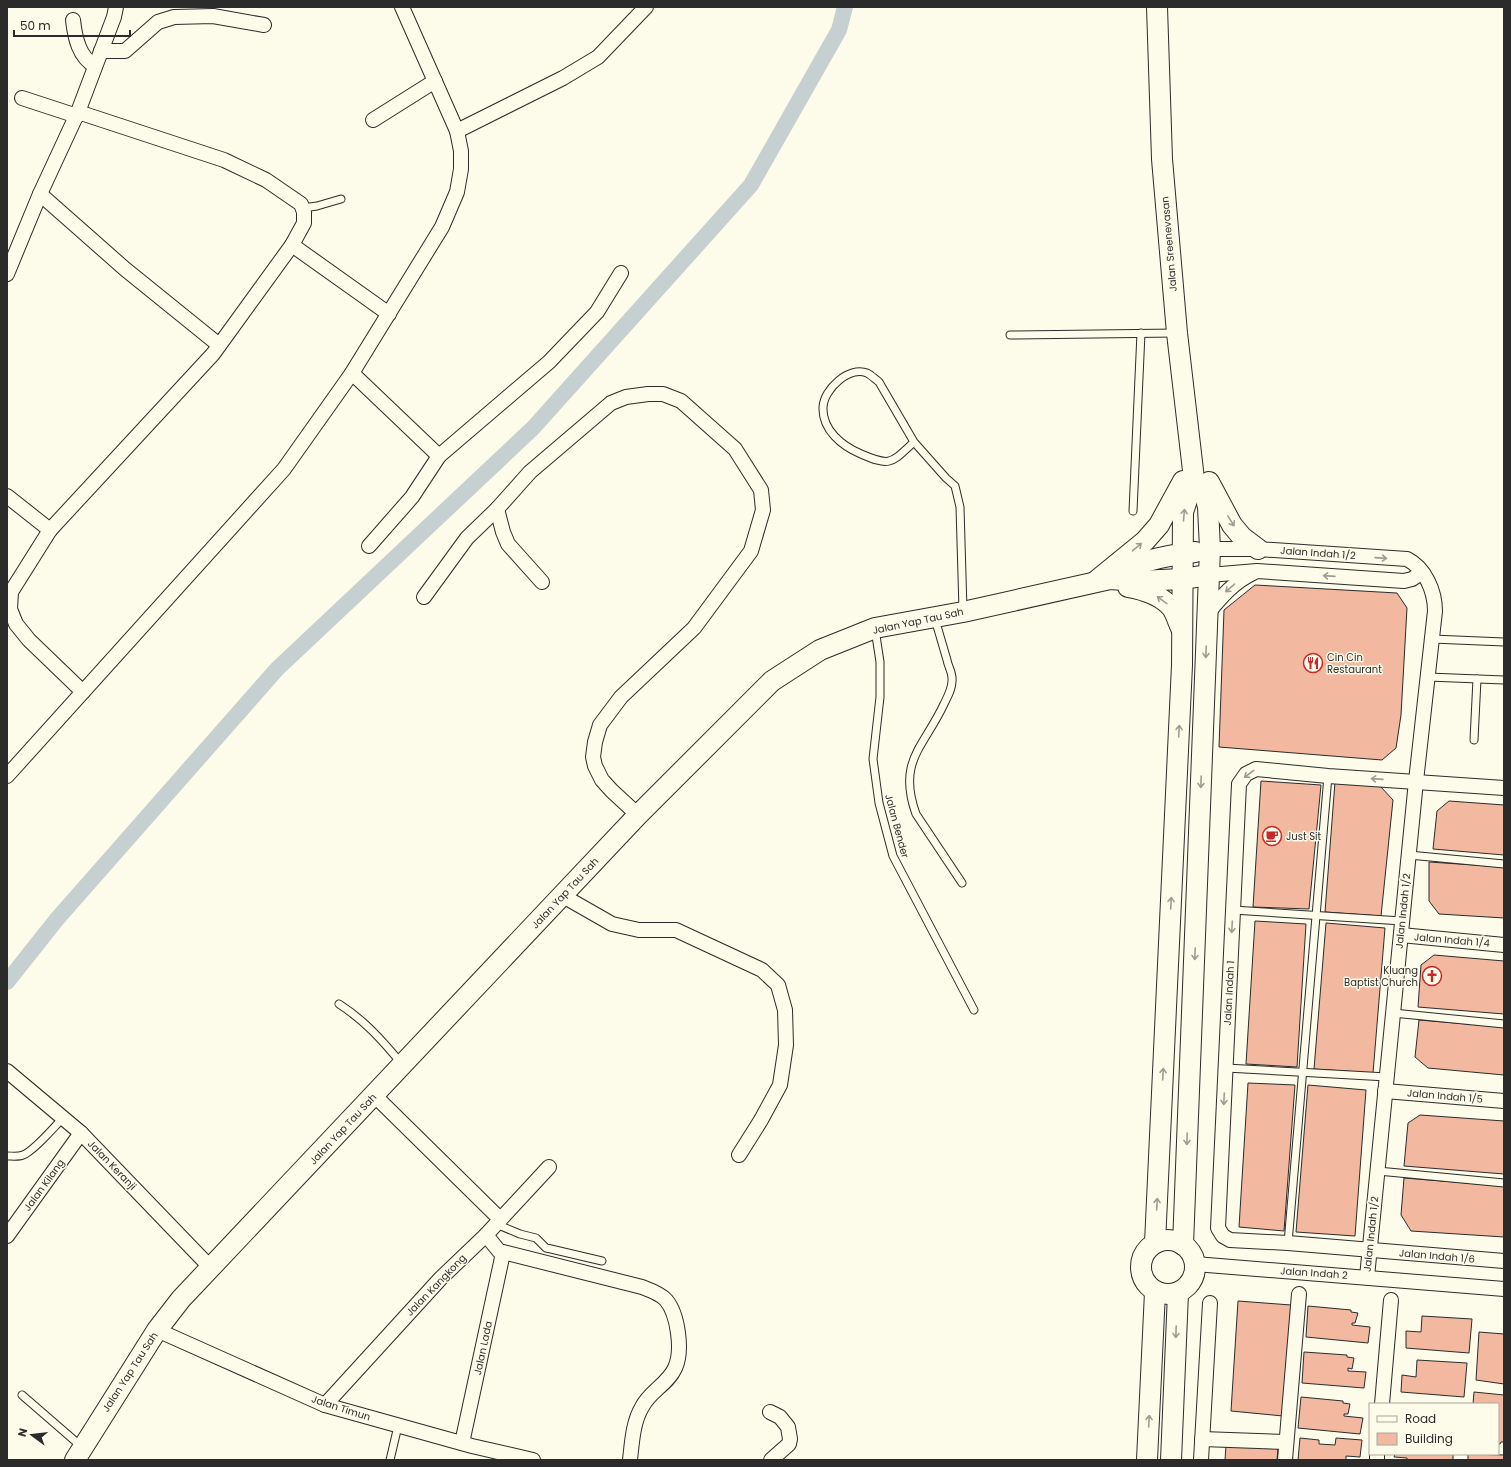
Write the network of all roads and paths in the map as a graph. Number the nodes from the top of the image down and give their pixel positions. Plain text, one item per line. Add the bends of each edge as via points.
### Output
1 (116, 7) edge
2 (402, 7) edge
3 (646, 7) edge
4 (1157, 7) edge
5 (72, 20) dead end
6 (264, 24) dead end
7 (101, 51) junction
8 (95, 66) junction
9 (435, 81) junction
10 (22, 98) dead end
11 (78, 114) junction
12 (373, 120) dead end
13 (457, 131) junction
14 (40, 194) junction
15 (341, 199) dead end
16 (303, 208) junction
17 (292, 245) junction
18 (621, 273) dead end
19 (7, 274) edge
20 (389, 314) junction
21 (1141, 333) junction
22 (1177, 333) junction
23 (1010, 335) dead end
24 (219, 345) junction
25 (352, 373) junction
26 (914, 442) junction
27 (1191, 451) junction
28 (439, 456) junction
29 (1194, 479) junction
30 (7, 496) edge
31 (498, 509) junction
32 (1133, 511) dead end
33 (50, 530) junction
34 (369, 546) dead end
35 (1210, 549) junction
36 (1258, 549) junction
37 (1182, 553) junction
38 (1257, 571) junction
39 (1422, 573) junction
40 (1209, 575) junction
41 (1182, 579) junction
42 (1103, 580) junction
43 (542, 582) dead end
44 (424, 597) dead end
45 (963, 612) junction
46 (1208, 613) junction
47 (935, 617) junction
48 (875, 628) junction
49 (1182, 632) junction
50 (1432, 639) junction
51 (1504, 642) edge
52 (1428, 677) junction
53 (1477, 679) junction
54 (1504, 680) edge
55 (83, 692) junction
56 (1474, 740) dead end
57 (7, 776) edge
58 (1328, 776) junction
59 (1416, 781) junction
60 (1504, 788) edge
61 (638, 815) junction
62 (1409, 855) junction
63 (1504, 864) edge
64 (962, 883) dead end
65 (563, 896) junction
66 (1233, 910) junction
67 (1316, 915) junction
68 (1402, 921) junction
69 (1401, 935) junction
70 (1504, 945) edge
71 (339, 1004) dead end
72 (974, 1010) dead end
73 (1393, 1013) junction
74 (1504, 1024) edge
75 (403, 1065) junction
76 (1226, 1068) junction
77 (7, 1071) edge
78 (1303, 1072) junction
79 (1386, 1084) junction
80 (374, 1095) junction
81 (1504, 1101) edge
82 (63, 1118) junction
83 (81, 1133) junction
84 (739, 1155) dead end
85 (7, 1156) edge
86 (549, 1167) dead end
87 (1378, 1171) junction
88 (1504, 1183) edge
89 (498, 1222) junction
90 (486, 1235) junction
91 (7, 1236) edge
92 (1155, 1243) junction
93 (1288, 1243) junction
94 (1183, 1245) junction
95 (1370, 1250) junction
96 (503, 1253) junction
97 (602, 1261) dead end
98 (1504, 1261) edge
99 (1195, 1264) junction
100 (210, 1267) junction
101 (1367, 1277) junction
102 (1504, 1289) edge
103 (1155, 1292) junction
104 (1178, 1293) junction
105 (1299, 1294) dead end
106 (1391, 1300) dead end
107 (1210, 1303) dead end
108 (157, 1330) junction
109 (22, 1395) dead end
110 (1382, 1403) edge
111 (325, 1405) junction
112 (770, 1412) dead end
113 (398, 1426) junction
114 (1202, 1439) junction
115 (1286, 1442) junction
116 (462, 1443) junction
117 (78, 1454) edge
118 (499, 1456) edge
119 (390, 1460) edge
120 (533, 1460) edge
121 (630, 1460) edge
122 (771, 1460) edge
123 (1147, 1460) edge
124 (1171, 1460) edge
125 (1201, 1460) edge
126 (1285, 1460) edge

1 - 7 street
2 - 9 street
3 - 13 street via 598,58
4 - 22 street, Jalan Sreenevasan via 1162,159
5 - 8 street via 82,56
6 - 7 street via 213,16 174,17 158,22 125,51
7 - 8 street
8 - 11 street
9 - 12 street
9 - 13 street
10 - 11 street
11 - 14 street
11 - 16 street via 224,160 266,180
13 - 20 street via 461,151 457,192 442,227
14 - 19 street
14 - 24 street via 125,269
15 - 16 lane
16 - 17 street via 304,223
17 - 20 street
17 - 24 street
18 - 28 street via 597,312 549,362
20 - 25 street
21 - 22 lane
21 - 23 lane
21 - 32 lane
22 - 27 street, Jalan Sreenevasan
24 - 33 street via 172,400
25 - 28 street
25 - 55 street via 284,469
26 - 26 lane via 890,462 879,462 853,451 830,432 824,419 823,405 831,389 852,372 867,373 879,382
26 - 45 lane via 955,486 960,507
27 - 29 street, Jalan Sreenevasan
27 -> 36 street via 1232,525 1242,537
42 -> 27 street via 1159,525 1184,480
28 - 34 street via 412,497
29 - 35 street via 1205,495 1208,507
37 -> 29 street via 1183,512
30 - 33 street
31 - 43 street via 508,544
31 - 44 street via 467,538
31 - 61 street via 530,472 610,403 626,397 648,394 663,394 681,401 735,449 761,490 763,510 751,551 694,628 621,697 600,725 593,757 595,766 602,780
33 - 55 street via 11,592 10,610 16,624 29,640
35 - 36 street, Jalan Indah 1/2
35 - 37 street
35 - 40 street
36 -> 39 street, Jalan Indah 1/2 via 1406,559
37 - 41 street
37 - 42 street via 1136,565
39 -> 38 street via 1404,581
38 - 40 street
38 -> 46 street via 1231,587
39 - 50 street, Jalan Indah 1/2 via 1435,599
40 - 41 street, Jalan Yap Tau Sah
40 - 46 street
41 - 42 street, Jalan Yap Tau Sah
41 - 49 street
42 - 45 street, Jalan Yap Tau Sah
49 -> 42 street via 1173,609 1165,601 1144,590
45 - 47 street, Jalan Yap Tau Sah
46 -> 94 street
47 - 48 street, Jalan Yap Tau Sah
47 - 64 lane via 952,678 950,693 913,760 909,775 910,786 916,814
48 - 61 street, Jalan Yap Tau Sah via 820,650 772,681
48 - 72 lane, Jalan Bender via 880,662 880,697 873,759 879,803 893,856
92 -> 49 street
50 - 51 lane
50 - 52 street, Jalan Indah 1/2
52 - 53 lane
52 - 59 street, Jalan Indah 1/2
53 - 54 lane
53 - 56 lane
55 - 57 street
59 -> 58 street, Jalan Indah 1
58 -> 66 street, Jalan Indah 1 via 1256,769 1246,774 1239,784
58 - 67 lane
59 - 60 street, Jalan Indah 1
59 - 62 street, Jalan Indah 1/2
61 - 65 street, Jalan Yap Tau Sah
62 - 63 lane
62 - 68 street, Jalan Indah 1/2
65 - 75 street, Jalan Yap Tau Sah
65 - 84 street via 612,924 639,930 676,930 762,970 778,985 785,1010 786,1045 780,1085
66 - 67 lane
66 -> 76 street, Jalan Indah 1
67 - 68 lane
67 - 78 lane
68 - 69 street, Jalan Indah 1/2
69 - 70 street, Jalan Indah 1/4
69 - 73 street, Jalan Indah 1/2
71 - 75 lane via 372,1029
73 - 74 lane
73 - 79 street, Jalan Indah 1/2
75 - 80 street, Jalan Yap Tau Sah
76 - 78 lane
76 -> 93 street, Jalan Indah 1 via 1218,1228 1223,1236 1230,1240
77 - 82 street, Jalan Keranji
78 - 79 lane
78 - 93 lane
79 - 81 street, Jalan Indah 1/5
79 - 87 street, Jalan Indah 1/2
80 - 89 street
80 - 100 street, Jalan Yap Tau Sah
82 - 83 street, Jalan Keranji
82 - 85 lane via 23,1155
83 - 91 street, Jalan Kilang
83 - 100 street, Jalan Keranji
86 - 89 street, Jalan Kangkong
87 - 88 lane
87 - 95 street, Jalan Indah 1/2
89 - 90 street, Jalan Kangkong
89 - 97 lane via 520,1234 536,1238 551,1250
90 - 96 street
90 - 111 street, Jalan Kangkong via 441,1278
92 - 94 street via 1164,1240
92 - 103 street via 1147,1249 1140,1268 1147,1286
93 - 95 street, Jalan Indah 1
94 - 99 street via 1193,1256
95 - 98 street, Jalan Indah 1/6
95 - 101 street, Jalan Indah 1/2
96 - 116 street, Jalan Lada
96 - 121 street via 652,1291 666,1299 674,1312 678,1353 676,1367 667,1381 653,1392 642,1406 636,1419
99 - 101 street, Jalan Indah 2
99 - 104 street via 1195,1273 1191,1281
100 - 108 street, Jalan Yap Tau Sah
101 - 102 street, Jalan Indah 2
103 - 104 street
123 -> 103 street
104 -> 124 street
105 - 115 street
106 - 110 street
107 - 114 street
108 - 111 street, Jalan Timun
108 - 117 street, Jalan Yap Tau Sah
109 - 117 lane
111 - 113 street, Jalan Timun
112 - 122 street via 780,1417 788,1426 790,1439 789,1444
113 - 116 street, Jalan Timun
113 - 119 lane
114 - 115 street
114 - 125 street
115 - 126 street
116 - 118 street, Jalan Timun
118 - 120 street, Jalan Timun

